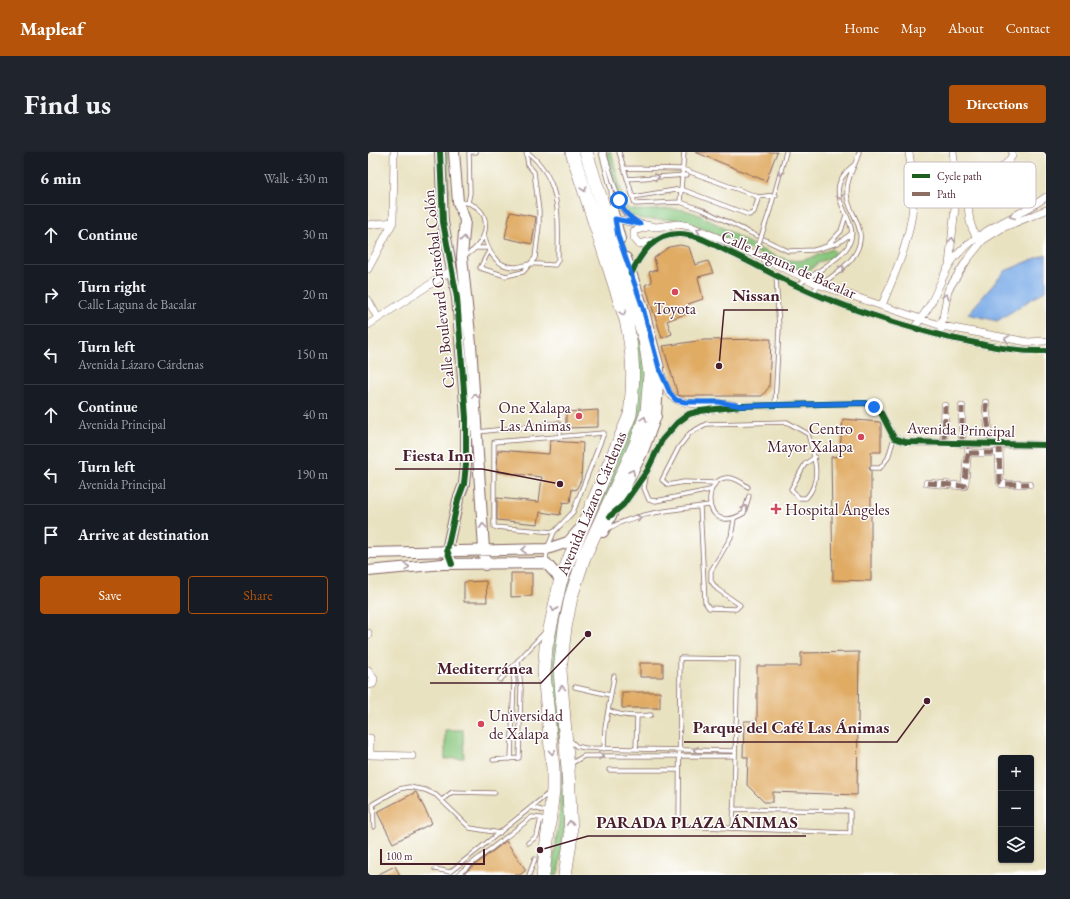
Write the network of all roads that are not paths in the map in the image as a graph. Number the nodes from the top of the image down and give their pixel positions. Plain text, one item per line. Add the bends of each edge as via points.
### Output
1 (394, 152) edge
2 (440, 152) edge
3 (454, 152) edge
4 (476, 152) edge
5 (526, 152) edge
6 (572, 152) edge
7 (586, 152) edge
8 (594, 152) edge
9 (602, 152) edge
10 (619, 152) edge
11 (684, 152) edge
12 (786, 152) edge
13 (859, 152) edge
14 (909, 152) edge
15 (953, 152) edge
16 (1012, 152) edge
17 (910, 162) edge
18 (954, 162) edge
19 (1009, 162) edge
20 (854, 164) junction
21 (623, 168) junction
22 (682, 169) junction
23 (688, 173) junction
24 (682, 176) junction
25 (843, 176) junction
26 (849, 177) junction
27 (627, 179) junction
28 (681, 188) junction
29 (776, 195) junction
30 (633, 197) junction
31 (757, 197) junction
32 (1046, 197) edge
33 (463, 202) junction
34 (680, 202) junction
35 (1036, 204) edge
36 (442, 208) junction
37 (912, 208) edge
38 (954, 208) edge
39 (970, 208) edge
40 (1030, 208) edge
41 (1046, 210) edge
42 (613, 214) junction
43 (846, 216) junction
44 (393, 222) junction
45 (640, 224) junction
46 (368, 225) edge
47 (656, 227) junction
48 (852, 233) junction
49 (484, 235) junction
50 (979, 239) junction
51 (655, 241) junction
52 (838, 243) junction
53 (826, 246) junction
54 (448, 247) junction
55 (476, 248) junction
56 (488, 250) junction
57 (842, 253) junction
58 (755, 254) junction
59 (462, 257) junction
60 (530, 264) junction
61 (949, 265) junction
62 (368, 269) edge
63 (452, 270) junction
64 (631, 274) junction
65 (776, 275) junction
66 (954, 278) junction
67 (806, 279) junction
68 (820, 285) junction
69 (797, 286) junction
70 (811, 292) junction
71 (862, 299) junction
72 (368, 300) edge
73 (882, 305) junction
74 (891, 308) junction
75 (860, 310) junction
76 (378, 318) junction
77 (921, 318) junction
78 (888, 320) junction
79 (368, 325) edge
80 (942, 326) junction
81 (914, 328) junction
82 (938, 334) junction
83 (1046, 341) edge
84 (1046, 351) edge
85 (659, 368) junction
86 (681, 402) junction
87 (986, 403) dead end
88 (775, 404) junction
89 (741, 406) junction
90 (945, 406) dead end
91 (962, 407) dead end
92 (682, 419) junction
93 (477, 432) junction
94 (560, 437) junction
95 (894, 438) junction
96 (944, 443) junction
97 (965, 444) junction
98 (990, 444) junction
99 (999, 444) junction
100 (1046, 445) edge
101 (969, 453) junction
102 (998, 453) junction
103 (815, 457) junction
104 (872, 468) dead end
105 (647, 471) junction
106 (926, 482) dead end
107 (715, 483) junction
108 (1030, 484) dead end
109 (748, 487) dead end
110 (710, 490) junction
111 (749, 496) dead end
112 (709, 505) junction
113 (700, 507) junction
114 (610, 516) junction
115 (734, 519) junction
116 (583, 526) junction
117 (554, 532) junction
118 (603, 532) junction
119 (547, 549) junction
120 (447, 550) junction
121 (485, 551) junction
122 (368, 553) edge
123 (584, 557) junction
124 (546, 563) junction
125 (452, 564) junction
126 (485, 565) junction
127 (368, 571) edge
128 (562, 580) junction
129 (550, 627) junction
130 (518, 660) junction
131 (512, 667) junction
132 (368, 670) edge
133 (614, 676) dead end
134 (500, 680) dead end
135 (368, 685) edge
136 (575, 687) dead end
137 (610, 695) junction
138 (608, 710) junction
139 (651, 715) dead end
140 (637, 717) junction
141 (565, 732) junction
142 (368, 738) edge
143 (604, 749) junction
144 (636, 749) junction
145 (680, 750) junction
146 (735, 751) junction
147 (412, 756) dead end
148 (680, 756) junction
149 (735, 756) junction
150 (511, 759) junction
151 (493, 760) dead end
152 (568, 769) junction
153 (609, 770) dead end
154 (680, 770) junction
155 (553, 790) junction
156 (495, 793) dead end
157 (442, 800) junction
158 (531, 807) junction
159 (733, 809) junction
160 (547, 816) junction
161 (374, 827) dead end
162 (733, 828) junction
163 (500, 833) junction
164 (528, 843) dead end
165 (535, 859) dead end
166 (435, 869) dead end
167 (457, 875) edge
168 (529, 875) edge
169 (543, 875) edge
170 (565, 875) edge

1 - 44 street
2 - 36 street, Calle Boulevard Cristóbal Colón
3 - 33 street, Calle Boulevard Cristóbal Colón
4 - 33 lane via 469,152 470,193
5 - 60 lane via 528,165 534,172 539,226 535,258
5 - 60 lane via 538,161 549,176 558,206 558,260 555,265
6 -> 116 highway, Avenida Lázaro Cárdenas via 626,320 634,369 630,416
123 -> 7 highway, Avenida Lázaro Cárdenas via 636,444 647,411 650,374 645,339
8 - 42 highway
9 - 42 lane via 611,190
9 - 45 lane via 622,210
10 - 21 lane
11 - 22 lane
12 -> 29 lane
13 - 20 lane
14 - 17 street
15 - 18 street
16 - 19 street
20 - 25 lane
20 - 26 lane
21 - 22 lane
21 - 27 lane
22 - 23 lane
22 - 24 lane
23 - 24 lane
23 - 28 lane
23 - 31 lane
27 -> 24 lane
24 - 28 lane
25 - 26 lane
25 -> 43 lane via 839,185 839,195
68 -> 26 lane via 853,258 861,241 860,230 847,199
27 - 30 lane
28 - 30 lane
28 - 31 lane via 749,215 754,212
28 - 34 lane
29 - 31 lane
29 - 58 lane, bridge
30 - 34 lane via 635,204
32 -> 35 street
33 - 36 street
33 - 49 lane via 479,208 486,226
59 -> 33 street, Calle Boulevard Cristóbal Colón via 465,220
34 - 53 lane via 703,210 788,251 814,250
36 - 54 street, Calle Boulevard Cristóbal Colón via 444,236
37 - 73 street via 901,262
61 -> 38 street
39 - 50 street via 969,218
40 -> 50 street via 999,222
41 - 50 street
42 - 45 street, Calle Laguna de Bacalar
42 - 64 street, Avenida Lázaro Cárdenas
43 - 48 lane via 851,224
43 - 53 lane via 842,231
44 - 46 street
44 - 62 street
45 - 47 street, Calle Laguna de Bacalar
47 - 51 street via 638,229 634,231 633,236 639,244
58 -> 47 street, Calle Laguna de Bacalar via 689,226 678,224
48 - 52 lane
48 - 57 lane via 848,246
49 - 55 lane
49 - 56 lane
50 - 61 street
50 - 66 street
51 - 64 street, Calle Laguna de Bacalar via 641,254
51 - 65 street, Calle Laguna de Bacalar via 673,234 692,236
52 - 53 lane
52 - 57 lane
54 - 59 street via 453,255
54 - 63 street, Calle Boulevard Cristóbal Colón
55 - 56 lane
55 - 59 lane
56 - 60 lane via 494,258 505,265 518,267
56 - 60 lane via 480,268 485,271 506,276 523,272
57 - 67 lane
58 - 67 street, Calle Laguna de Bacalar
93 -> 59 street, Calle Boulevard Cristóbal Colón
61 - 66 street
61 - 77 street
63 - 76 street
63 - 120 street, Calle Boulevard Cristóbal Colón via 462,347 466,464 464,484
64 - 85 street, Avenida Lázaro Cárdenas
65 - 69 street, Calle Laguna de Bacalar
65 - 88 lane via 779,329
80 -> 66 street via 944,301
67 - 68 street, Calle Laguna de Bacalar
67 - 69 lane
68 - 70 lane
68 - 71 street, Calle Laguna de Bacalar
69 - 70 street, Calle Laguna de Bacalar
70 - 75 street, Calle Laguna de Bacalar
71 - 73 street, Calle Laguna de Bacalar
71 - 75 street
72 - 76 street
73 - 74 street, Calle Laguna de Bacalar
74 - 77 street, Calle Laguna de Bacalar
74 - 78 street
75 - 78 street, Calle Laguna de Bacalar
76 - 79 street
77 - 80 street, Calle Laguna de Bacalar
77 - 81 street
78 - 81 street, Calle Laguna de Bacalar
80 - 82 street
83 -> 80 street, Calle Laguna de Bacalar via 1028,342
81 - 82 street, Calle Laguna de Bacalar
82 - 84 street, Calle Laguna de Bacalar via 1022,352
85 - 86 street via 670,393
114 -> 85 street, Avenida Lázaro Cárdenas via 643,450 656,416
86 - 89 street, Avenida Principal via 719,402
86 - 92 street via 685,410
87 - 98 street
88 - 89 street, Avenida Principal
88 - 95 street, Avenida Principal via 866,403 881,413
89 - 92 street, Avenida Principal via 700,411
90 - 96 street
91 - 97 street
92 - 105 street, Avenida Principal via 662,440
93 - 94 lane via 558,423
121 -> 93 street, Calle Boulevard Cristóbal Colón
94 - 117 lane via 604,433 573,512
94 - 117 lane via 494,442 494,527
95 - 96 street, Avenida Principal via 906,442
95 - 104 lane via 888,458 880,468
96 - 97 street, Avenida Principal
97 - 98 street, Avenida Principal
97 - 101 street
98 - 99 street, Avenida Principal
99 - 100 street, Avenida Principal
99 - 102 street
101 - 102 street
101 - 106 street via 964,486
102 - 108 street via 1002,484
103 - 103 lane via 817,470 812,491 806,498 800,498 791,490 805,464
103 - 107 lane via 808,434 787,422 706,424 690,433 679,447 662,480 668,485 684,482
105 - 110 lane via 644,488 649,500 656,501
105 - 114 street, Avenida Principal via 623,505
107 - 109 lane via 730,478
107 - 110 lane
110 - 112 lane
115 -> 111 lane via 744,513
112 - 113 lane
112 - 115 lane via 715,514 724,519
113 - 115 lane via 705,602 709,608 736,609 740,605 717,589 711,581 711,571 731,537
118 -> 113 lane via 618,523 683,508
114 - 118 street, Avenida Lázaro Cárdenas
116 - 119 street via 568,542
116 - 128 highway, Avenida Lázaro Cárdenas
117 - 119 lane
118 - 123 highway
119 -> 121 street
119 - 124 lane
120 - 121 street
120 - 122 street
120 - 125 street
121 - 126 street, Calle Boulevard Cristóbal Colón
141 -> 123 highway, Avenida Lázaro Cárdenas via 560,670 571,597
124 - 126 street
124 - 128 street
125 - 126 street
127 -> 125 street
128 -> 129 highway, Avenida Lázaro Cárdenas
129 - 130 lane
129 -> 155 highway, Avenida Lázaro Cárdenas via 544,672
130 - 131 lane
130 - 150 lane via 521,689 519,758
131 - 134 lane
131 - 150 lane via 514,681
132 - 135 street via 374,679 373,684
133 - 137 lane
136 - 137 lane
137 - 138 lane
138 - 140 lane via 616,714
138 - 143 lane
139 - 140 lane
140 - 144 lane
141 - 143 lane via 571,742 580,748
141 - 152 highway, Avenida Lázaro Cárdenas
142 - 147 street via 370,755
143 - 144 lane
144 - 145 lane
146 -> 145 lane
145 - 146 lane via 680,658 738,659
145 - 148 lane
146 - 149 lane
148 - 149 lane
152 -> 148 lane via 573,761 584,756
148 - 154 lane
149 - 159 lane
150 - 151 lane
170 -> 152 highway, Avenida Lázaro Cárdenas via 571,836
153 - 154 lane
154 - 162 lane via 679,826
155 - 158 lane
155 - 160 highway, Avenida Lázaro Cárdenas
156 - 157 lane via 452,792
157 - 161 lane via 425,790 410,787 399,789 373,804
157 - 163 lane via 470,828
158 - 160 lane
158 - 163 lane
159 - 162 lane
159 - 162 lane via 850,811 850,832
160 - 164 lane via 536,836
160 - 167 lane via 532,817
160 - 169 highway, Avenida Lázaro Cárdenas
163 - 166 lane via 450,872
165 - 168 lane

